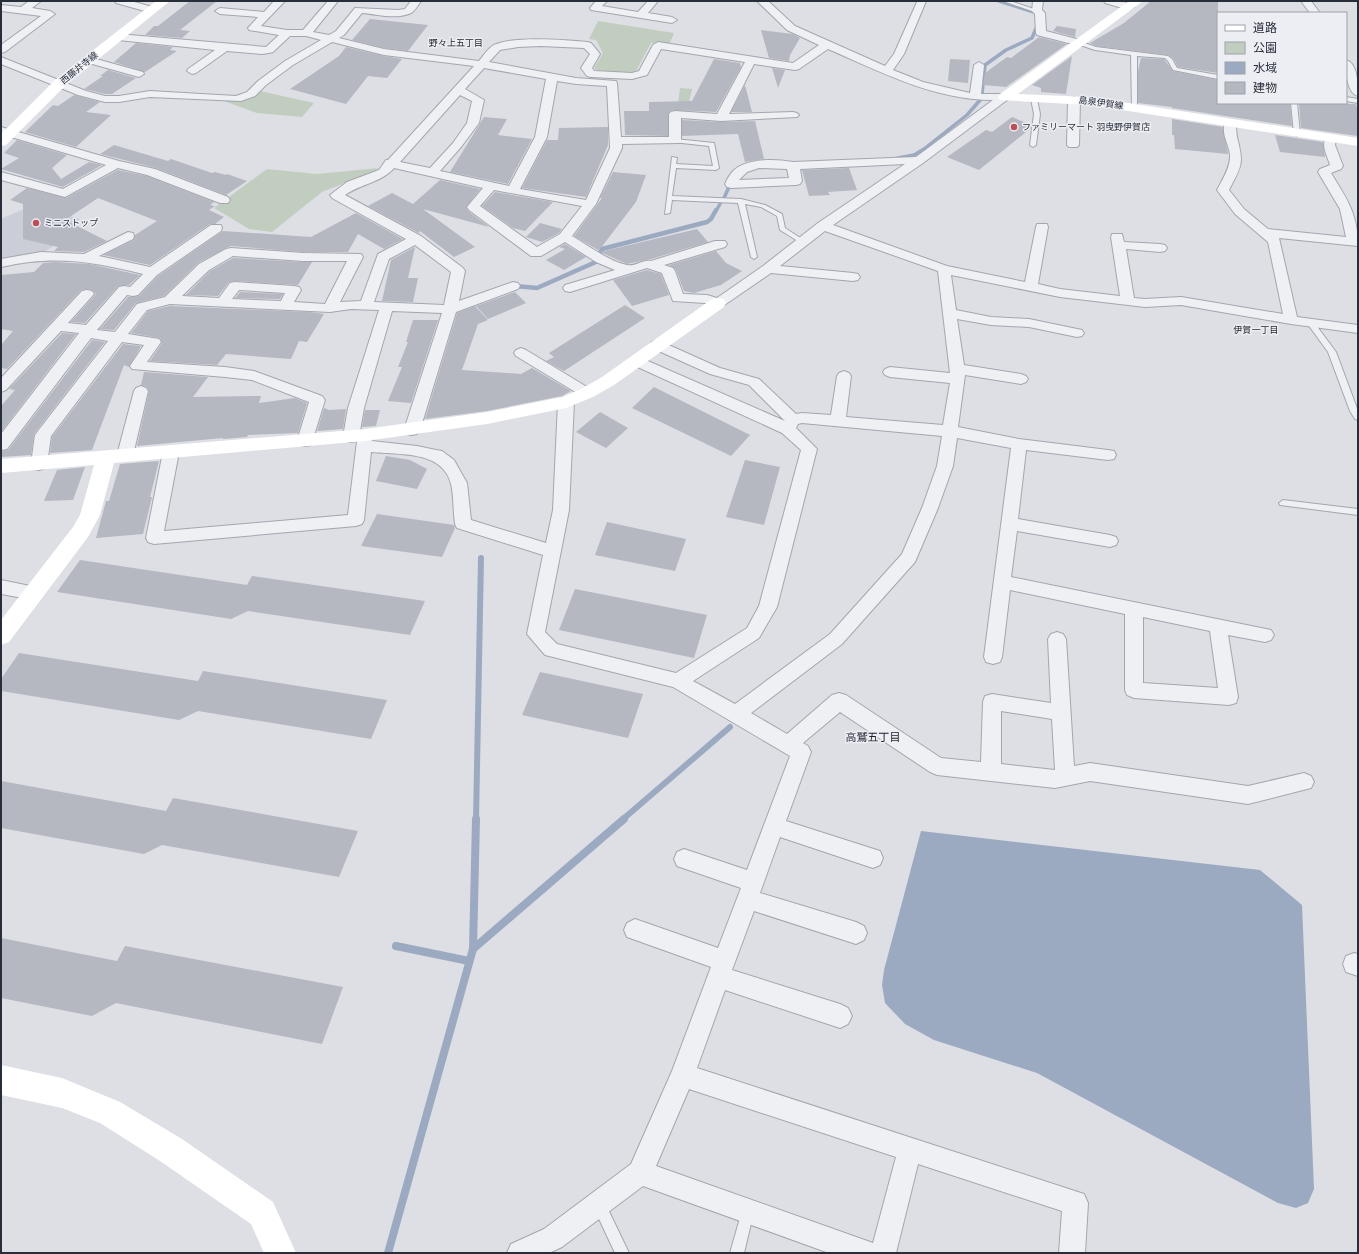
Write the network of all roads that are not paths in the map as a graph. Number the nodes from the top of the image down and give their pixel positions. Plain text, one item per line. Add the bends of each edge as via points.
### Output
1 (36, 1) edge
2 (120, 1) edge
3 (164, 1) edge
4 (280, 1) edge
5 (333, 1) edge
6 (416, 1) edge
7 (602, 1) edge
8 (653, 1) edge
9 (762, 1) edge
10 (1005, 1) edge
11 (1109, 1) edge
12 (1306, 1) edge
13 (922, 2) dead end
14 (1133, 4) edge
15 (1037, 6) edge
16 (1, 8) edge
17 (23, 10) junction
18 (152, 10) junction
19 (220, 11) dead end
20 (1314, 12) edge
21 (266, 15) junction
22 (641, 15) junction
23 (672, 20) dead end
24 (287, 33) junction
25 (306, 33) junction
26 (118, 37) junction
27 (328, 39) junction
28 (1079, 43) junction
29 (827, 45) junction
30 (224, 48) junction
31 (1, 50) edge
32 (1134, 54) junction
33 (1, 60) edge
34 (89, 60) junction
35 (751, 60) junction
36 (481, 64) junction
37 (979, 65) dead end
38 (1347, 66) edge
39 (192, 71) dead end
40 (887, 71) junction
41 (139, 74) dead end
42 (552, 77) junction
43 (1217, 77) edge
44 (60, 83) junction
45 (458, 89) junction
46 (1358, 93) edge
47 (975, 97) junction
48 (1005, 97) junction
49 (1034, 99) junction
50 (1347, 99) edge
51 (1074, 100) junction
52 (1358, 101) edge
53 (1294, 104) edge
54 (1134, 108) junction
55 (792, 115) dead end
56 (721, 118) junction
57 (1230, 124) junction
58 (1297, 134) junction
59 (4, 135) edge
60 (1330, 139) junction
61 (616, 140) junction
62 (676, 141) junction
63 (1358, 142) edge
64 (1033, 145) dead end
65 (1073, 145) dead end
66 (674, 158) dead end
67 (919, 160) junction
68 (390, 163) junction
69 (116, 164) junction
70 (673, 166) junction
71 (793, 166) dead end
72 (432, 173) junction
73 (1, 176) edge
74 (491, 186) junction
75 (513, 191) junction
76 (669, 198) junction
77 (224, 200) dead end
78 (741, 202) junction
79 (590, 204) junction
80 (666, 213) dead end
81 (823, 226) junction
82 (1042, 227) dead end
83 (216, 228) dead end
84 (1265, 233) junction
85 (128, 236) dead end
86 (565, 237) junction
87 (416, 239) junction
88 (803, 242) junction
89 (1355, 242) edge
90 (720, 244) dead end
91 (1160, 248) dead end
92 (88, 257) junction
93 (754, 257) dead end
94 (1, 263) edge
95 (652, 265) junction
96 (944, 268) junction
97 (768, 269) junction
98 (628, 270) junction
99 (152, 272) junction
100 (853, 277) dead end
101 (513, 286) dead end
102 (1031, 287) junction
103 (570, 288) dead end
104 (87, 294) dead end
105 (170, 300) junction
106 (1128, 301) junction
107 (718, 303) junction
108 (113, 304) junction
109 (366, 306) junction
110 (387, 306) junction
111 (142, 307) junction
112 (330, 308) junction
113 (450, 308) junction
114 (950, 313) junction
115 (1291, 320) junction
116 (1311, 322) junction
117 (58, 326) junction
118 (1358, 329) edge
119 (88, 332) junction
120 (1077, 333) dead end
121 (118, 338) junction
122 (657, 346) junction
123 (521, 353) dead end
124 (636, 361) junction
125 (890, 372) dead end
126 (958, 374) junction
127 (844, 376) dead end
128 (1021, 379) dead end
129 (1, 387) edge
130 (142, 391) dead end
131 (587, 393) junction
132 (566, 402) junction
133 (1358, 417) edge
134 (838, 421) junction
135 (790, 425) junction
136 (412, 430) junction
137 (950, 431) junction
138 (360, 439) junction
139 (305, 442) junction
140 (1020, 444) junction
141 (1, 445) edge
142 (171, 452) junction
143 (1108, 455) dead end
144 (115, 456) junction
145 (39, 464) junction
146 (1, 466) edge
147 (1284, 503) dead end
148 (1358, 512) edge
149 (1010, 524) junction
150 (1110, 542) dead end
151 (553, 552) junction
152 (1002, 582) junction
153 (1, 587) edge
154 (34, 593) junction
155 (1134, 609) junction
156 (1218, 626) junction
157 (1265, 635) dead end
158 (1, 636) edge
159 (1057, 639) dead end
160 (993, 657) dead end
161 (678, 681) junction
162 (1061, 712) junction
163 (736, 714) junction
164 (788, 745) junction
165 (991, 772) junction
166 (1065, 777) junction
167 (1304, 782) dead end
168 (774, 826) junction
169 (873, 858) dead end
170 (684, 859) dead end
171 (750, 891) junction
172 (635, 930) dead end
173 (856, 933) dead end
174 (722, 969) junction
175 (840, 1016) dead end
176 (683, 1075) junction
177 (1, 1080) edge
178 (910, 1149) junction
179 (640, 1173) junction
180 (598, 1205) junction
181 (748, 1211) junction
182 (280, 1253) edge
183 (520, 1253) edge
184 (622, 1253) edge
185 (737, 1253) edge
186 (865, 1253) edge
187 (883, 1253) edge
188 (1072, 1253) edge

1 - 17 street
2 - 18 street
3 - 18 main road, 西藤井寺線
4 - 21 street
5 - 25 street
6 - 27 street via 408,11 398,14 359,10 340,33
7 - 22 street via 596,8
8 - 22 street
9 - 29 street via 791,28
10 - 15 lane
11 - 14 street
12 - 20 street
13 - 40 street via 899,54
14 - 28 main road
15 - 28 street via 1041,33
16 - 17 street
17 - 31 street via 50,14
18 - 26 main road, 西藤井寺線
19 - 21 street
21 - 24 street via 253,28
22 - 23 street
24 - 25 street
24 - 30 street via 270,50
25 - 27 street
26 - 30 street
26 - 34 main road, 西藤井寺線
27 - 36 street via 384,52
27 - 44 street via 289,63 251,94 237,99 150,94 105,99 82,93
28 - 32 lane
28 - 48 main road
29 - 35 street via 795,67
29 - 40 street
30 - 39 street
32 - 43 lane via 1166,57 1175,69
32 - 54 lane
33 - 44 street
34 - 41 street
34 - 44 main road, 西藤井寺線
35 - 36 street via 658,45 642,73 632,76 591,74 586,68 595,54 587,45 538,42 510,43 496,48
35 - 56 street
36 - 42 street
36 - 45 street
37 - 47 street
38 - 46 street
40 - 47 street via 920,85
42 - 61 street via 612,83
42 - 75 street via 542,137
44 - 59 main road, 西藤井寺線
45 - 68 street
45 - 72 street via 478,100 472,123 457,145
47 - 48 street
48 - 49 main road, 島泉伊賀線
48 - 67 street
49 - 51 main road, 島泉伊賀線
49 - 64 lane via 1037,114
50 - 52 lane
51 - 54 main road, 島泉伊賀線
51 - 65 street
53 - 58 lane
54 - 57 main road, 島泉伊賀線
55 - 56 street
56 - 62 street via 675,114
57 - 58 main road, 島泉伊賀線
57 - 84 street via 1236,157 1234,169 1223,190 1243,216
58 - 60 main road, 島泉伊賀線
59 - 69 street
60 - 63 main road, 島泉伊賀線
60 - 89 street via 1329,145 1337,166 1324,172 1346,209
61 - 62 street
61 - 79 street via 616,148
62 - 70 lane via 712,144 716,168
66 - 70 lane
67 - 71 street
67 - 81 street
68 - 72 street
68 - 87 street via 383,173 351,185 336,195
69 - 73 street via 65,194
69 - 77 street via 151,172
70 - 76 lane
72 - 74 street
74 - 75 street
74 - 86 street via 473,207 536,253
75 - 79 street
76 - 78 lane
76 - 80 lane
78 - 88 lane via 763,206 780,215 782,229
78 - 93 lane
79 - 86 street
81 - 88 street
81 - 96 street
82 - 102 street
83 - 99 street
84 - 89 street
84 - 115 street via 1274,240
85 - 92 street
86 - 98 street via 601,259
87 - 109 street via 383,257
87 - 113 street via 458,271
88 - 97 street
90 - 95 street
91 - 106 street via 1117,241
92 - 94 street via 55,255
92 - 99 street
95 - 98 street via 646,264
95 - 107 street via 668,270 678,298 707,299
96 - 102 street
96 - 114 street
97 - 100 street
97 - 107 street
98 - 103 street
99 - 108 street via 133,292 124,290
101 - 113 street
102 - 106 street
104 - 117 street
105 - 111 street
105 - 112 street
105 - 112 street via 204,267 232,252 303,257 356,257
106 - 115 street via 1181,301
107 - 122 main road
108 - 111 street
108 - 119 street
109 - 110 street
109 - 112 street
110 - 113 street
110 - 138 street via 356,408
111 - 121 street
113 - 136 street
114 - 120 street via 991,321 1029,323
114 - 126 street
115 - 116 street
116 - 118 street
116 - 133 lane via 1332,352
117 - 119 street
117 - 129 street
119 - 121 street
119 - 141 street
121 - 139 street via 154,342 137,366 254,376 317,400
121 - 145 street via 43,435
122 - 124 main road
122 - 135 street via 715,371 754,382
123 - 131 street
124 - 131 main road
124 - 135 street
125 - 126 street
126 - 128 street
126 - 137 street
127 - 134 street
130 - 144 street
131 - 132 main road
132 - 136 main road
132 - 151 street via 561,510
134 - 135 street via 802,418
134 - 137 street
135 - 161 street via 809,450 768,607 753,633
136 - 138 main road
137 - 140 street
137 - 163 street via 945,466 909,557 836,639
138 - 139 main road
138 - 142 street via 356,520 154,538
138 - 151 street via 436,455 448,464 459,483 463,524
139 - 142 main road
140 - 143 street
140 - 149 street
142 - 144 main road
144 - 145 main road
144 - 154 main road via 81,532
145 - 146 main road
147 - 148 lane
149 - 150 street
149 - 152 street
151 - 161 street via 536,634 551,650
152 - 155 street
152 - 160 street
153 - 154 street
154 - 158 main road
155 - 156 street
155 - 156 street via 1134,690 1229,697
156 - 157 street
159 - 162 street
161 - 163 street
162 - 165 street via 992,702
162 - 166 street
163 - 164 street
164 - 165 street via 839,701 937,766
164 - 168 street via 801,752
165 - 166 street via 1055,779
166 - 167 street via 1090,772 1248,795
168 - 169 street
168 - 171 street
170 - 171 street
171 - 173 street
171 - 174 street
172 - 174 street
174 - 175 street
174 - 176 street
176 - 178 street
176 - 179 street
177 - 182 main road via 62,1093 110,1112 172,1150 262,1213
178 - 187 street
178 - 188 street via 1075,1203
179 - 180 street
179 - 181 street
180 - 183 street via 553,1238
180 - 184 lane
181 - 185 lane
181 - 186 street

